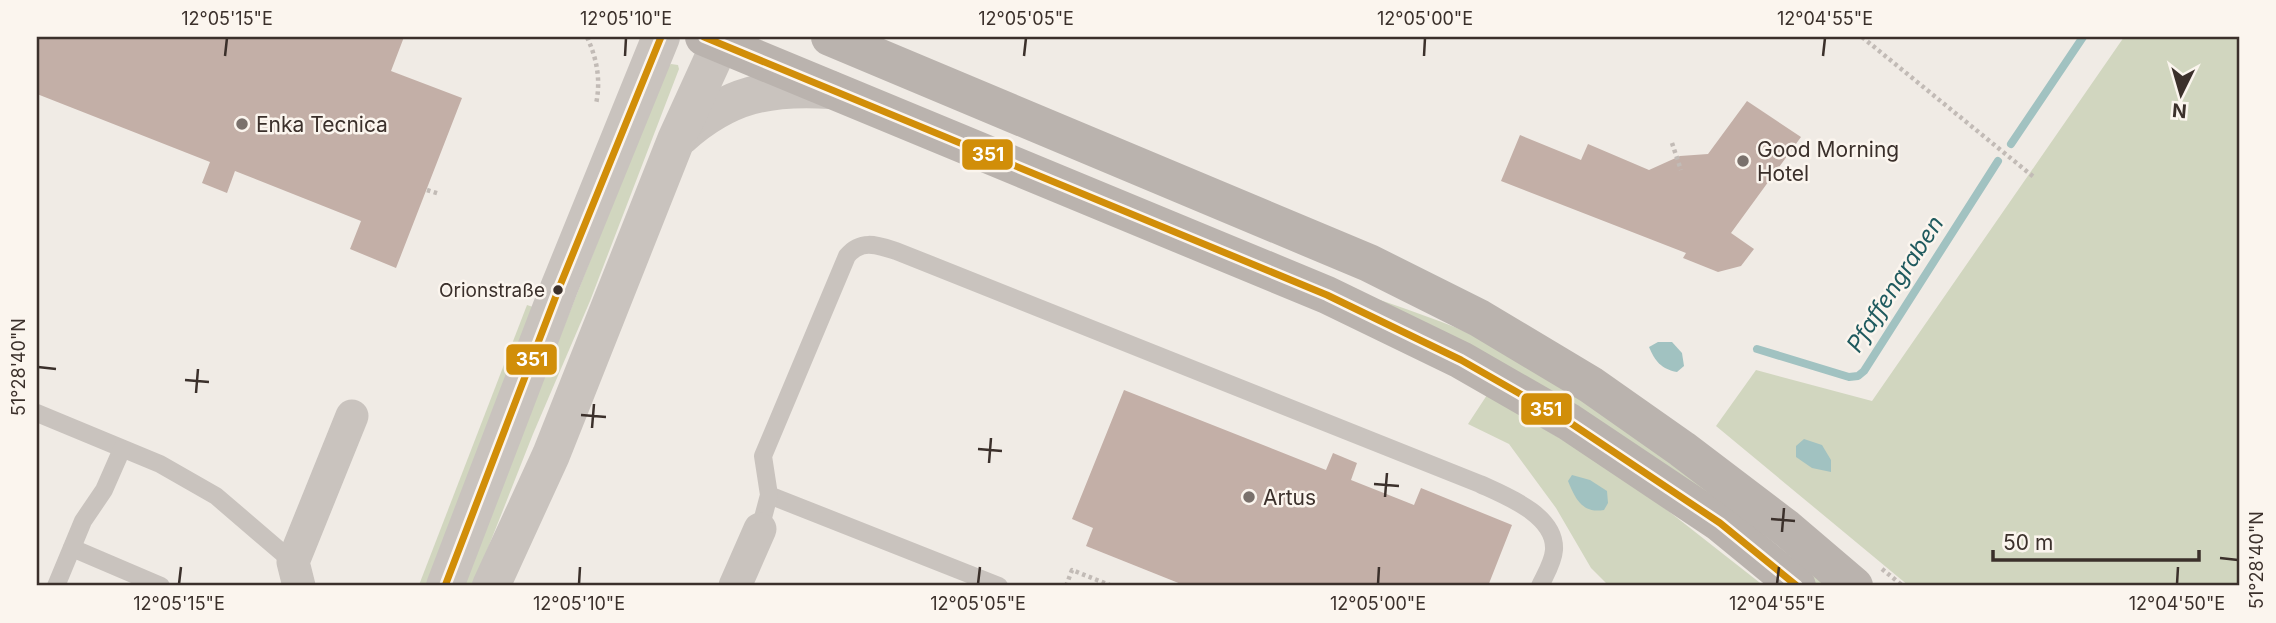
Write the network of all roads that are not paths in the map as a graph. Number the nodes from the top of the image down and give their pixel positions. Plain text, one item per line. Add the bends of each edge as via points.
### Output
1 (661, 37) edge
2 (830, 37) edge
3 (716, 39) edge
4 (836, 91) junction
5 (677, 140) junction
6 (37, 413) edge
7 (352, 416) dead end
8 (122, 449) junction
9 (769, 495) junction
10 (760, 529) joint
11 (72, 548) junction
12 (296, 574) edge
13 (56, 586) edge
14 (161, 586) edge
15 (445, 586) edge
16 (491, 586) edge
17 (735, 586) edge
18 (999, 586) edge
19 (1540, 586) edge
20 (1797, 586) edge
21 (1854, 586) edge

1 - 15 street
2 - 21 main road via 1369,264 1479,318 1591,385 1682,449
3 - 4 main road
3 - 5 street
4 - 5 street via 758,92 709,113
4 - 20 main road via 1326,295 1461,359 1569,422 1708,515
5 - 16 street via 551,455
6 - 8 lane
7 - 12 street
8 - 11 lane
8 - 12 lane via 160,464 216,496
9 - 10 lane
9 - 18 lane
9 - 19 lane via 763,456 847,256 863,244 875,244 1511,498 1541,520 1551,536 1552,561
10 - 17 street
11 - 13 lane
11 - 14 lane

